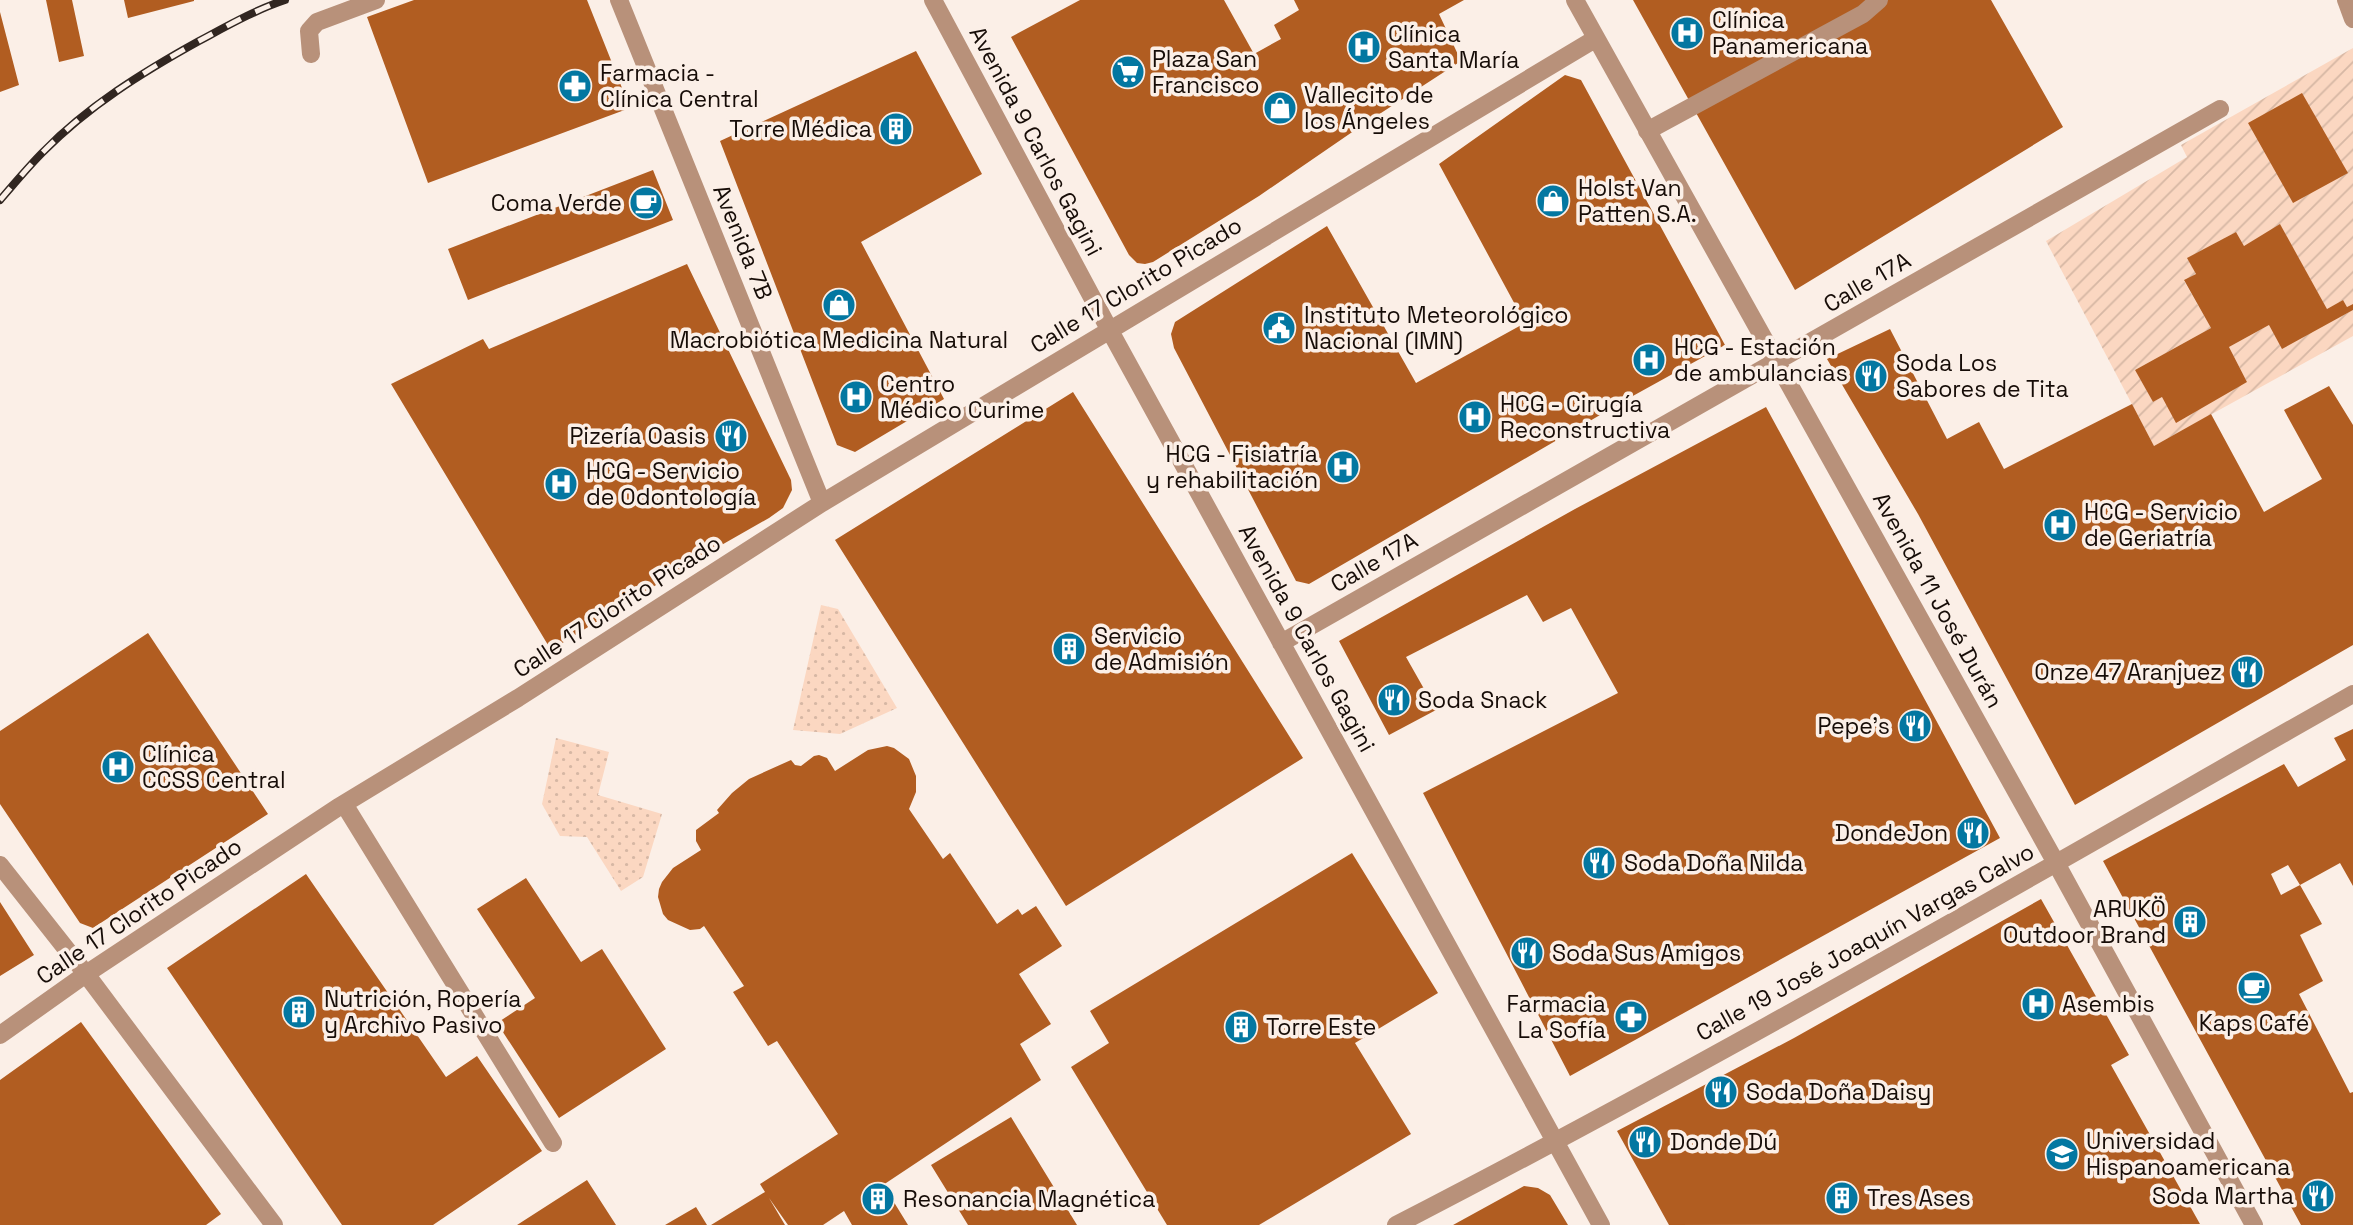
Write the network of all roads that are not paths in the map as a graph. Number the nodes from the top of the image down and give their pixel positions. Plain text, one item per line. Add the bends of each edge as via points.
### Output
1 (376, 0) edge
2 (619, 0) edge
3 (933, 0) edge
4 (1575, 0) edge
5 (1879, 0) edge
6 (2346, 0) edge
7 (2353, 19) edge
8 (1595, 39) junction
9 (311, 54) dead end
10 (2220, 109) dead end
11 (1647, 131) junction
12 (1109, 329) junction
13 (1777, 361) junction
14 (822, 503) junction
15 (1281, 643) junction
16 (2353, 694) edge
17 (344, 804) junction
18 (2056, 863) junction
19 (0, 865) edge
20 (86, 974) junction
21 (0, 1035) edge
22 (554, 1143) dead end
23 (1555, 1143) junction
24 (274, 1225) edge
25 (1396, 1225) edge
26 (1601, 1225) edge
27 (2254, 1225) edge

1 - 9 street via 317,22 309,31
2 - 14 street, Avenida 7B
3 - 12 street, Avenida 9 Carlos Gagini
4 - 8 street, Avenida 11 José Durán
5 - 11 street via 1863,14
6 - 7 street
8 - 11 street, Avenida 11 José Durán
8 - 12 street, Calle 17 Clorito Picado
10 - 13 street, Calle 17A
11 - 13 street, Avenida 11 José Durán
12 - 14 street, Calle 17 Clorito Picado
12 - 15 street, Avenida 9 Carlos Gagini
13 - 15 street, Calle 17A
13 - 18 street, Avenida 11 José Durán
14 - 17 street, Calle 17 Clorito Picado
15 - 23 street, Avenida 9 Carlos Gagini
16 - 18 street, Calle 19 José Joaquín Vargas Calvo
17 - 20 street, Calle 17 Clorito Picado
17 - 22 street
18 - 23 street, Calle 19 José Joaquín Vargas Calvo
18 - 27 street, Avenida 11 José Durán
19 - 20 street
20 - 21 street, Calle 17 Clorito Picado
20 - 24 street
23 - 25 street, Calle 19 José Joaquín Vargas Calvo
23 - 26 street, Avenida 9 Carlos Gagini

